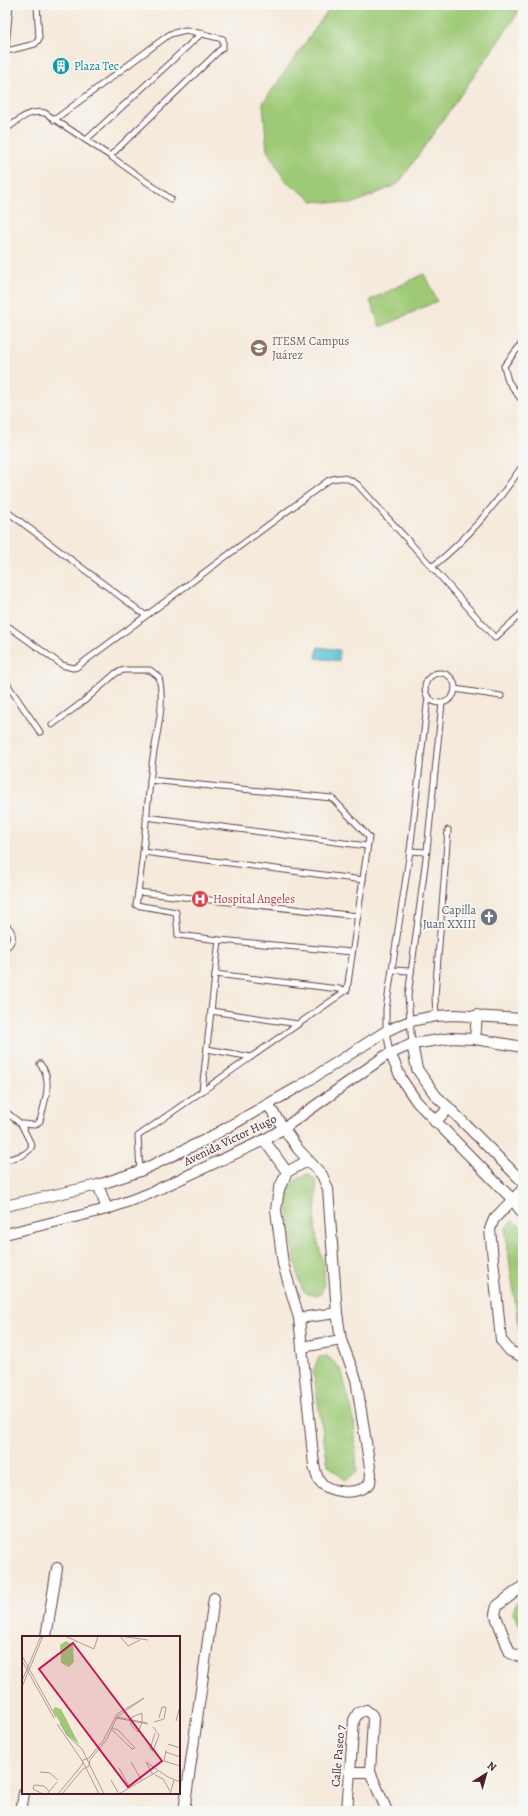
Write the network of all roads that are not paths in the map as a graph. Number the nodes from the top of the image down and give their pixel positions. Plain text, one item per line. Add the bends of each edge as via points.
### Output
1 (10, 5) edge
2 (37, 5) edge
3 (202, 33) junction
4 (6, 54) edge
5 (54, 120) junction
6 (5, 130) edge
7 (86, 140) junction
8 (110, 156) junction
9 (171, 199) dead end
10 (523, 342) edge
11 (523, 402) edge
12 (523, 465) edge
13 (5, 510) edge
14 (432, 567) junction
15 (523, 612) edge
16 (146, 615) junction
17 (5, 624) edge
18 (5, 681) edge
19 (455, 689) junction
20 (501, 696) dead end
21 (428, 698) junction
22 (442, 703) junction
23 (52, 725) dead end
24 (40, 732) dead end
25 (150, 780) junction
26 (146, 817) junction
27 (448, 830) dead end
28 (367, 846) junction
29 (410, 851) junction
30 (143, 852) junction
31 (426, 852) junction
32 (363, 880) junction
33 (138, 892) junction
34 (358, 916) junction
35 (5, 924) edge
36 (219, 940) junction
37 (5, 947) edge
38 (352, 952) junction
39 (392, 970) junction
40 (411, 971) junction
41 (215, 974) junction
42 (347, 990) junction
43 (211, 1011) junction
44 (477, 1015) junction
45 (436, 1016) junction
46 (523, 1019) edge
47 (410, 1022) junction
48 (298, 1024) junction
49 (386, 1031) junction
50 (475, 1039) junction
51 (412, 1044) junction
52 (523, 1047) edge
53 (207, 1049) junction
54 (390, 1053) junction
55 (251, 1057) junction
56 (40, 1064) dead end
57 (202, 1091) junction
58 (268, 1105) junction
59 (449, 1108) junction
60 (5, 1111) edge
61 (435, 1122) junction
62 (21, 1124) junction
63 (284, 1128) junction
64 (264, 1140) junction
65 (5, 1160) edge
66 (308, 1161) junction
67 (140, 1171) junction
68 (287, 1172) junction
69 (523, 1182) edge
70 (98, 1185) junction
71 (523, 1189) edge
72 (513, 1200) junction
73 (5, 1206) edge
74 (107, 1209) junction
75 (523, 1214) edge
76 (5, 1234) edge
77 (337, 1313) junction
78 (299, 1318) junction
79 (341, 1340) junction
80 (302, 1347) junction
81 (523, 1356) edge
82 (56, 1568) dead end
83 (523, 1586) edge
84 (214, 1598) dead end
85 (46, 1636) edge
86 (523, 1658) edge
87 (350, 1772) junction
88 (370, 1772) junction
89 (24, 1794) edge
90 (21, 1811) edge
91 (184, 1811) edge
92 (347, 1811) edge
93 (387, 1811) edge

1 - 4 lane
2 - 4 lane via 39,39 35,44
3 - 5 lane via 186,30 170,34
3 - 7 lane
3 - 8 lane via 222,39 223,47
5 - 6 lane via 41,112 28,113
5 - 7 lane
7 - 8 lane
8 - 9 lane
10 - 11 lane via 504,366 508,381
12 - 14 lane via 465,540
13 - 16 lane
14 - 15 lane via 495,638
14 - 16 lane via 357,484 339,476 329,480
16 - 17 lane via 93,656 73,668 62,665
18 - 24 lane
19 - 20 lane
19 - 21 lane via 448,675 433,675 426,683
19 - 22 lane via 451,698
21 - 22 lane
21 - 29 lane
22 - 31 lane
23 - 25 lane via 116,673 124,670 150,670 159,677 161,685
25 - 26 lane
25 - 28 lane via 332,798 369,837
26 - 28 lane
26 - 30 lane
27 - 45 lane via 435,996
28 - 32 lane
29 - 31 lane
29 - 39 lane
30 - 32 lane
30 - 33 lane
31 - 40 lane
32 - 34 lane
33 - 34 lane
33 - 36 lane via 136,905 176,912 178,935
34 - 38 lane
35 - 37 lane via 13,937
36 - 38 lane
36 - 41 lane
38 - 42 lane
39 - 40 lane
39 - 49 lane via 386,1009
40 - 47 lane via 408,996
41 - 42 lane
41 - 43 lane
42 - 48 lane
43 - 48 lane
43 - 53 lane
44 - 45 street, Avenida Víctor Hugo
44 - 46 street, Avenida Víctor Hugo
44 - 50 street
45 - 47 street, Avenida Víctor Hugo
47 - 49 street, Avenida Víctor Hugo
47 - 51 lane
48 - 55 lane
49 - 54 lane
49 - 58 street, Avenida Víctor Hugo
50 - 51 street, Avenida Víctor Hugo via 452,1038
50 - 52 street, Avenida Víctor Hugo
51 - 54 street, Avenida Víctor Hugo
51 - 59 street via 417,1069 423,1080
53 - 55 lane
53 - 57 lane
54 - 61 street via 402,1080
54 - 63 street, Avenida Víctor Hugo
55 - 57 lane
56 - 62 lane via 44,1068 47,1082 40,1121 35,1125
57 - 67 lane via 138,1136
58 - 63 street
58 - 67 street, Avenida Víctor Hugo via 207,1139
59 - 61 street
59 - 69 street
60 - 62 lane
61 - 72 street
62 - 65 lane via 32,1146 24,1155
63 - 64 street, Avenida Víctor Hugo
63 - 66 street
64 - 68 street
64 - 74 street, Avenida Víctor Hugo via 148,1194
66 - 68 street
66 - 77 street via 322,1175 328,1189
67 - 70 street, Avenida Víctor Hugo
68 - 78 street via 279,1189 276,1210 283,1264
70 - 73 street, Avenida Víctor Hugo
70 - 74 street
71 - 72 street
72 - 75 street
72 - 81 street via 494,1219 490,1229 501,1340 510,1351
74 - 76 street, Avenida Víctor Hugo
77 - 78 street
77 - 79 street
78 - 80 street
79 - 80 street
79 - 80 street via 356,1379 371,1474 370,1483 361,1490 330,1488 319,1480 316,1474
82 - 85 street
83 - 86 street via 497,1606 495,1614 510,1653
84 - 91 street
87 - 88 street
87 - 88 street, Calle Paseo 7 via 354,1720 358,1713 366,1710 372,1714 373,1719
87 - 92 street, Calle Paseo 7
88 - 93 street
89 - 90 street

